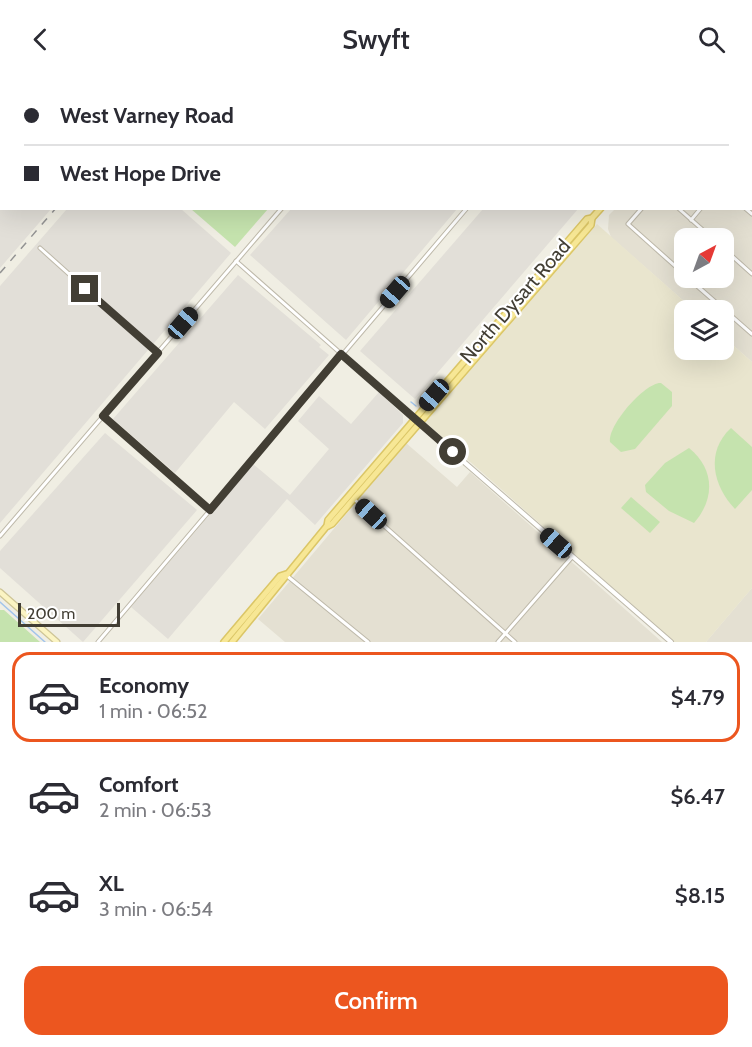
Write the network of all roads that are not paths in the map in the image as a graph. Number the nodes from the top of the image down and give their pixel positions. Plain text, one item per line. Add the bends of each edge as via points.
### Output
1 (280, 210) edge
2 (465, 210) edge
3 (599, 210) edge
4 (640, 210) edge
5 (680, 210) edge
6 (699, 210) edge
7 (592, 218) junction
8 (691, 220) junction
9 (591, 225) junction
10 (700, 228) edge
11 (573, 234) junction
12 (40, 248) dead end
13 (734, 258) edge
14 (236, 261) junction
15 (674, 265) edge
16 (752, 274) edge
17 (699, 288) edge
18 (752, 334) edge
19 (158, 353) junction
20 (341, 354) junction
21 (103, 416) junction
22 (417, 420) junction
23 (352, 497) junction
24 (210, 510) junction
25 (0, 536) edge
26 (572, 557) junction
27 (286, 574) junction
28 (0, 592) edge
29 (505, 633) junction
30 (57, 642) edge
31 (98, 642) edge
32 (224, 642) edge
33 (232, 642) edge
34 (368, 642) edge
35 (498, 642) edge
36 (515, 642) edge
37 (671, 642) edge

1 - 14 street
2 - 20 street
3 - 7 main road, North Dysart Road
4 - 15 street via 628,224
5 - 8 street
6 - 8 street
7 - 9 main road, North Dysart Road
7 - 11 main road, North Dysart Road
8 - 10 street
9 - 11 main road
9 - 22 main road, North Dysart Road
11 - 22 main road, North Dysart Road
12 - 19 street
13 - 16 street
14 - 19 street
14 - 20 street
17 - 18 street
19 - 21 street
20 - 22 street
20 - 24 street
21 - 24 street
21 - 25 street
22 - 23 main road, North Dysart Road
22 - 26 street
23 - 27 main road, North Dysart Road via 328,520
23 - 29 street
24 - 31 street
26 - 29 street
26 - 37 street
27 - 32 main road, North Dysart Road via 280,576
27 - 33 main road, North Dysart Road
27 - 34 street
28 - 30 main road
29 - 35 street
29 - 36 street

